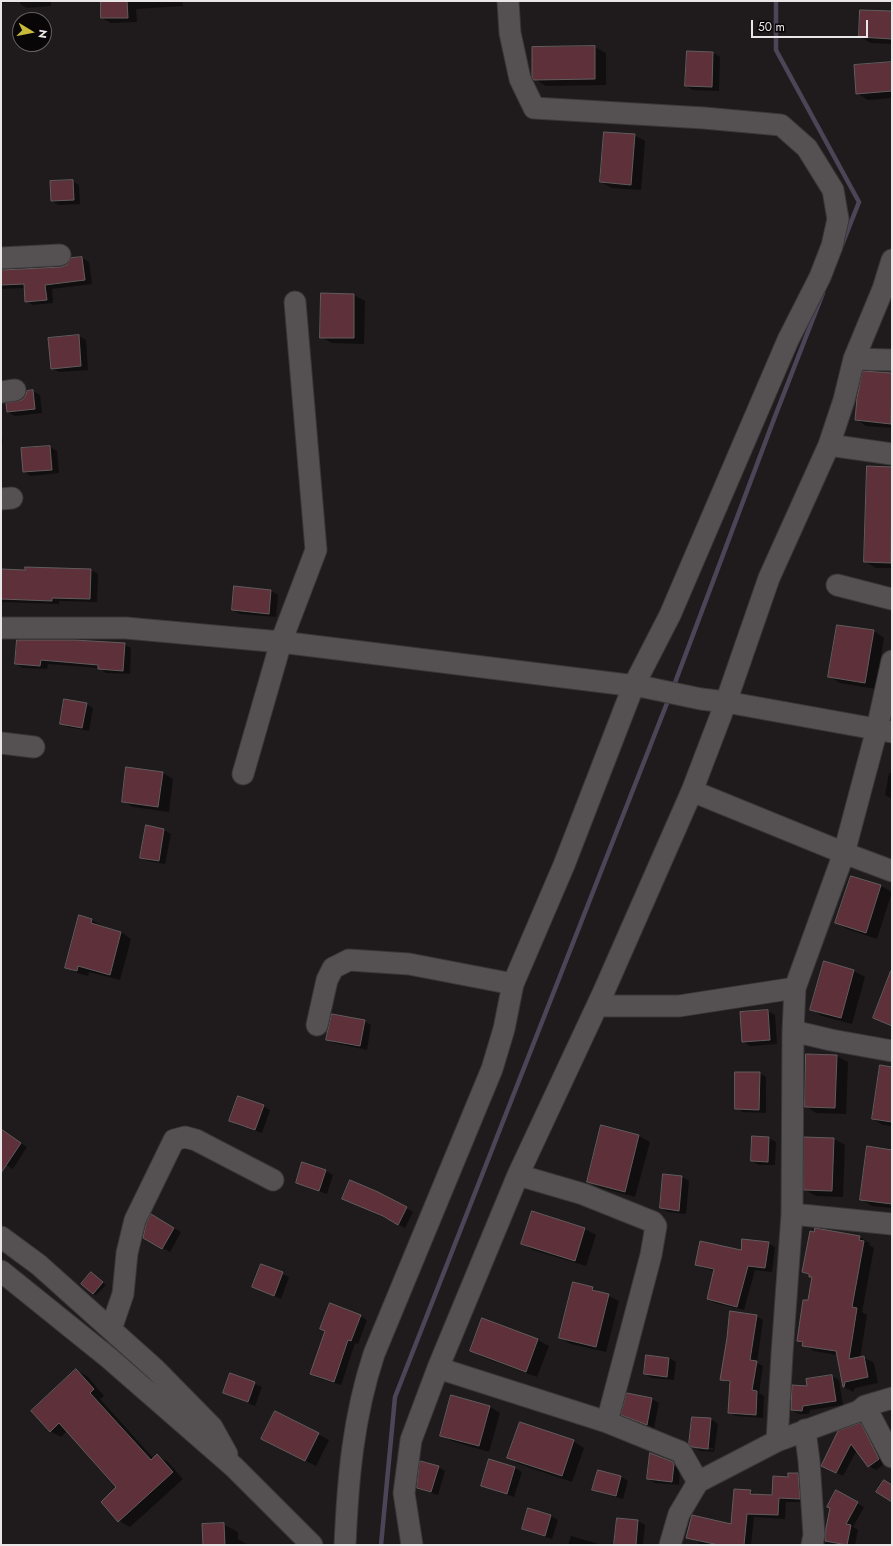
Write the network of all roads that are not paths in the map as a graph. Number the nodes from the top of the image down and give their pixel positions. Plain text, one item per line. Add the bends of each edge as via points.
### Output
1 (508, 1) edge
2 (60, 255) dead end
3 (1, 258) edge
4 (892, 260) edge
5 (887, 290) edge
6 (295, 302) dead end
7 (854, 358) junction
8 (892, 360) edge
9 (829, 444) junction
10 (892, 454) edge
11 (837, 585) dead end
12 (892, 599) edge
13 (1, 628) edge
14 (281, 642) junction
15 (892, 661) edge
16 (639, 687) junction
17 (726, 702) junction
18 (884, 730) edge
19 (1, 743) edge
20 (34, 747) dead end
21 (243, 774) dead end
22 (692, 791) junction
23 (844, 853) junction
24 (892, 871) edge
25 (513, 984) junction
26 (795, 988) junction
27 (597, 1006) junction
28 (317, 1024) dead end
29 (793, 1031) junction
30 (892, 1051) edge
31 (518, 1175) junction
32 (273, 1180) dead end
33 (792, 1214) junction
34 (892, 1224) edge
35 (1, 1237) edge
36 (1, 1270) edge
37 (111, 1329) junction
38 (438, 1368) junction
39 (892, 1398) edge
40 (865, 1406) junction
41 (607, 1422) junction
42 (805, 1430) junction
43 (777, 1440) junction
44 (892, 1457) edge
45 (234, 1467) junction
46 (698, 1482) junction
47 (312, 1545) edge
48 (345, 1545) edge
49 (412, 1545) edge
50 (670, 1545) edge
51 (812, 1545) edge

1 - 16 street via 510,34 520,79 534,108 781,125 807,148 833,190 838,219 832,246 820,277 788,340
2 - 3 street
4 - 5 street
5 - 7 street
6 - 14 street via 316,550
7 - 8 street
7 - 9 street via 844,400
9 - 10 street
9 - 17 street via 769,578
11 - 12 street
13 - 14 street via 126,628
14 - 16 street
14 - 21 street
15 - 18 street
16 - 17 street via 701,700
16 - 25 street
17 - 18 street
17 - 22 street
18 - 23 street
19 - 20 street
22 - 23 street
22 - 27 street
23 - 24 street
23 - 26 street
25 - 28 street via 409,964 349,960 333,968 327,980
25 - 48 street via 504,1030 492,1069 374,1354 364,1385 354,1436
26 - 27 street via 679,1006
26 - 29 street
27 - 31 street
29 - 30 street
29 - 33 street
31 - 38 street
31 - 41 street via 584,1194 653,1222 656,1226 651,1256
32 - 37 street via 196,1140 185,1137 174,1140 134,1220 127,1253 123,1294
33 - 34 street
33 - 43 street
35 - 37 street via 39,1265
36 - 45 street via 109,1358
37 - 45 street via 212,1427
38 - 41 street
38 - 49 street via 411,1440 404,1493
39 - 40 street
40 - 42 street via 859,1411
40 - 44 street
41 - 46 street via 681,1452
42 - 43 street
42 - 51 street via 810,1461 814,1535
43 - 46 street
45 - 47 street
46 - 50 street via 679,1514

